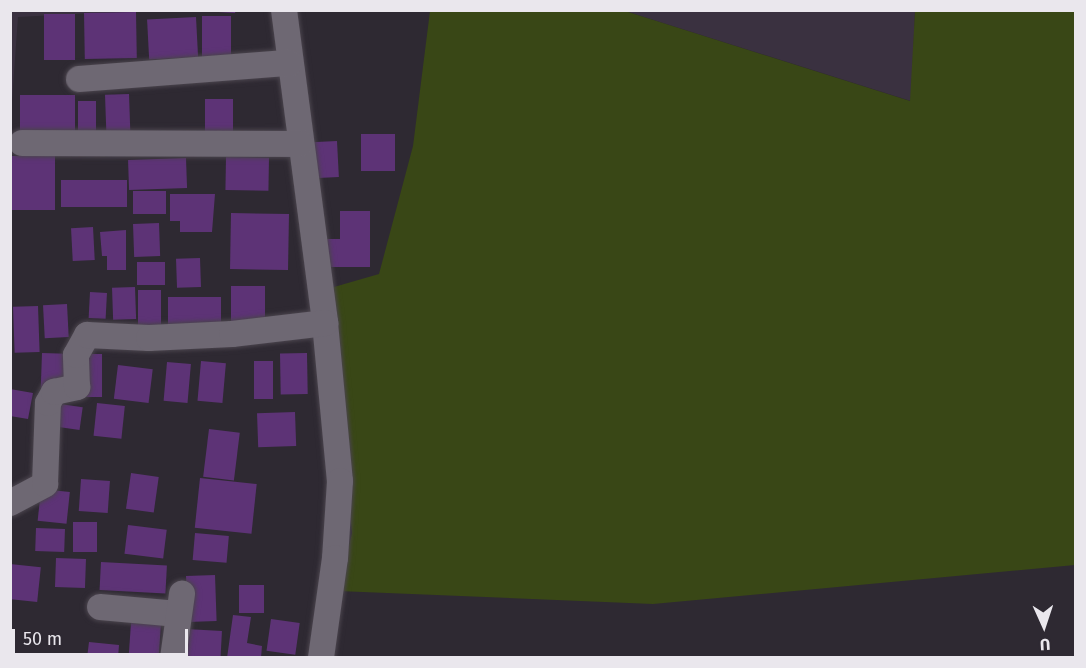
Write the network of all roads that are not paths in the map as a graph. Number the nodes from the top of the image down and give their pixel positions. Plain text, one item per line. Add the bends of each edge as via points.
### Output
1 (284, 10) edge
2 (289, 63) junction
3 (79, 79) dead end
4 (22, 143) dead end
5 (300, 144) junction
6 (325, 323) junction
7 (10, 503) edge
8 (100, 607) dead end
9 (173, 657) edge
10 (321, 657) edge

1 - 2 street
2 - 3 street
2 - 5 street
4 - 5 street
5 - 6 street
6 - 7 street via 220,335 87,335 76,355 77,387 54,392 48,403 45,484
6 - 10 street via 340,481 335,558
8 - 9 street via 180,604

